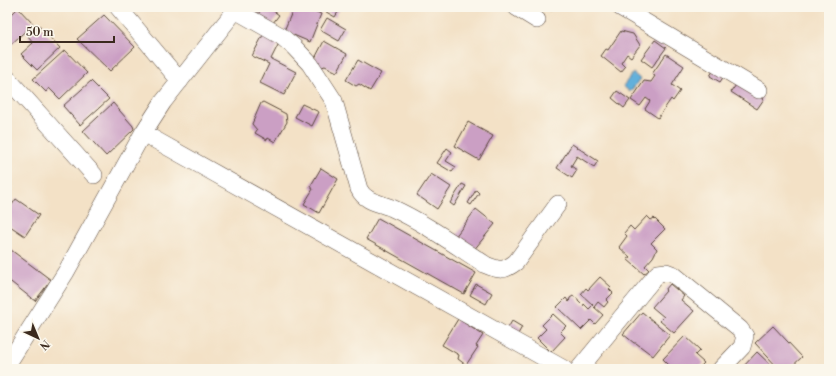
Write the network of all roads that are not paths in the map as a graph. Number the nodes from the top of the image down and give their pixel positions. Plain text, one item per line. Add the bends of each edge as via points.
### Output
1 (118, 7) edge
2 (516, 7) edge
3 (620, 7) edge
4 (236, 9) edge
5 (537, 20) dead end
6 (7, 78) edge
7 (180, 81) junction
8 (759, 90) dead end
9 (143, 133) junction
10 (94, 175) dead end
11 (558, 204) dead end
12 (7, 365) edge
13 (564, 369) edge
14 (579, 369) edge
15 (721, 369) edge

1 - 7 street
2 - 5 street
3 - 8 street
4 - 7 street
4 - 11 street via 281,36 310,64 334,101 361,195 368,200 408,216 496,269 510,267 516,262
6 - 10 street
7 - 9 street
9 - 12 street via 66,272
9 - 13 street
14 - 15 street via 658,273 666,272 674,275 740,329 745,336 742,347

